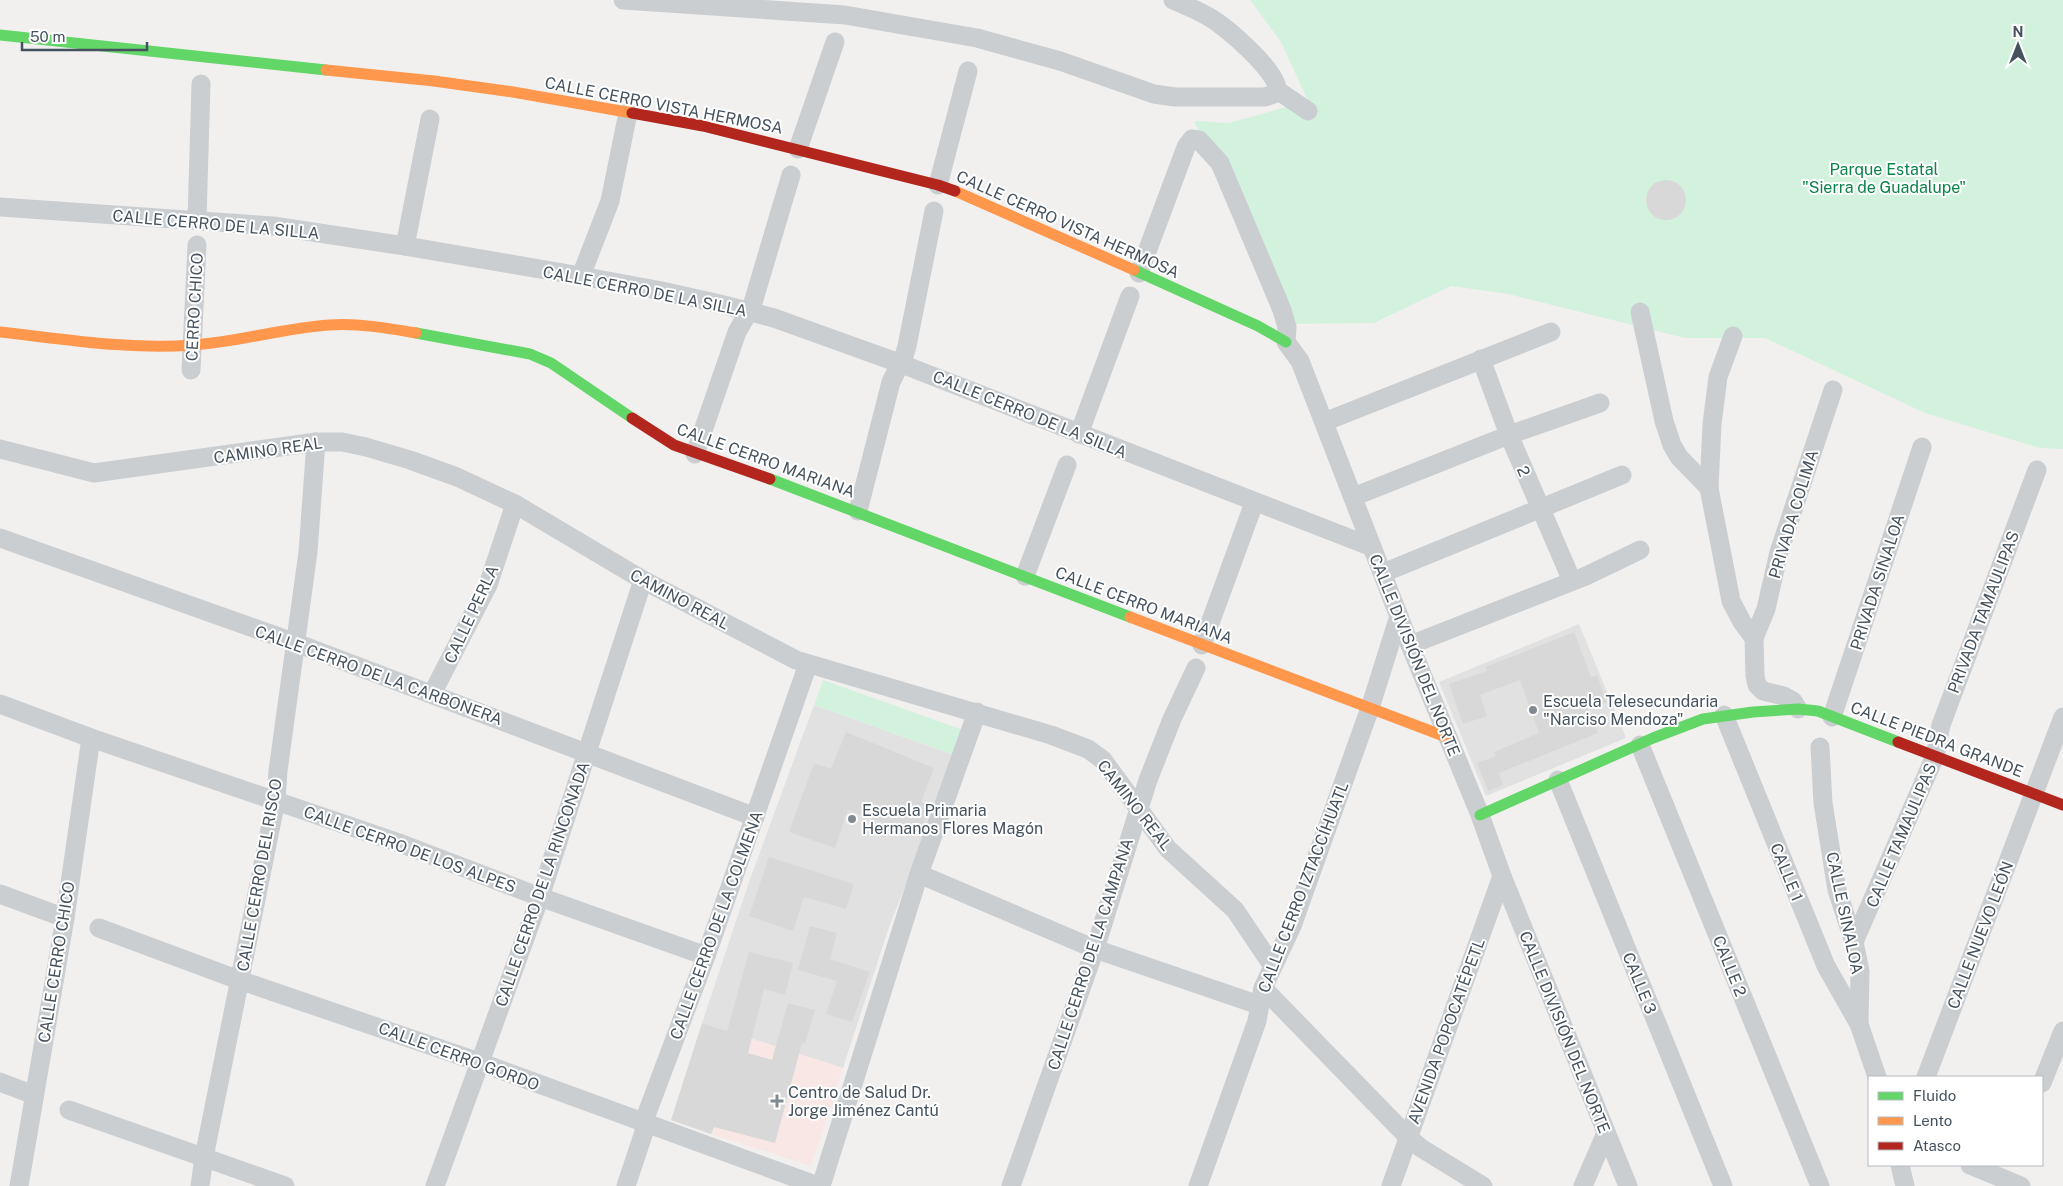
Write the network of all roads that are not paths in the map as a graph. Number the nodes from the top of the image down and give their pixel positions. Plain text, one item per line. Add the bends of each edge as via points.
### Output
1 (623, 0) edge
2 (1173, 0) edge
3 (1189, 4) edge
4 (0, 35) edge
5 (835, 42) dead end
6 (968, 71) dead end
7 (201, 84) dead end
8 (1276, 90) junction
9 (1308, 111) dead end
10 (628, 113) junction
11 (430, 119) dead end
12 (798, 149) junction
13 (791, 175) dead end
14 (938, 185) junction
15 (0, 207) edge
16 (934, 211) dead end
17 (197, 220) junction
18 (197, 244) dead end
19 (405, 246) junction
20 (1139, 272) junction
21 (581, 276) junction
22 (1130, 296) dead end
23 (750, 311) junction
24 (1640, 312) dead end
25 (0, 332) edge
26 (1551, 332) dead end
27 (1733, 336) dead end
28 (1286, 342) junction
29 (193, 345) junction
30 (1481, 359) junction
31 (899, 363) junction
32 (191, 370) dead end
33 (1833, 390) dead end
34 (1600, 403) dead end
35 (1324, 422) junction
36 (1079, 434) junction
37 (1509, 435) junction
38 (316, 442) junction
39 (1922, 446) dead end
40 (0, 449) edge
41 (695, 454) junction
42 (1067, 465) dead end
43 (2037, 470) dead end
44 (1622, 475) dead end
45 (1709, 488) junction
46 (1353, 497) junction
47 (1254, 503) junction
48 (515, 504) junction
49 (1540, 508) junction
50 (858, 512) junction
51 (0, 538) edge
52 (1372, 547) junction
53 (1640, 550) dead end
54 (1383, 572) junction
55 (1025, 576) junction
56 (642, 580) junction
57 (1572, 581) junction
58 (1399, 616) junction
59 (1754, 638) junction
60 (296, 643) junction
61 (1202, 645) junction
62 (1410, 645) junction
63 (808, 664) junction
64 (1196, 668) dead end
65 (432, 694) junction
66 (0, 704) edge
67 (1370, 708) junction
68 (1798, 709) junction
69 (977, 712) junction
70 (1724, 715) junction
71 (1832, 717) junction
72 (2063, 717) edge
73 (91, 738) junction
74 (1449, 738) junction
75 (1640, 745) junction
76 (1820, 747) dead end
77 (588, 752) junction
78 (1935, 756) junction
79 (1558, 780) junction
80 (2034, 793) junction
81 (276, 800) junction
82 (2063, 805) edge
83 (1138, 810) junction
84 (1480, 815) junction
85 (755, 817) junction
86 (919, 874) junction
87 (1502, 876) junction
88 (0, 894) edge
89 (540, 897) junction
90 (65, 918) junction
91 (99, 928) dead end
92 (1854, 942) junction
93 (1095, 949) junction
94 (706, 956) junction
95 (1272, 966) junction
96 (239, 980) junction
97 (1261, 996) junction
98 (1859, 1024) junction
99 (2063, 1031) edge
100 (479, 1062) junction
101 (1878, 1076) edge
102 (1926, 1076) edge
103 (2043, 1081) edge
104 (0, 1082) edge
105 (34, 1095) junction
106 (69, 1110) dead end
107 (645, 1124) junction
108 (1606, 1133) junction
109 (1408, 1137) junction
110 (204, 1157) junction
111 (1900, 1166) edge
112 (1973, 1166) edge
113 (2012, 1179) edge
114 (19, 1186) edge
115 (200, 1186) edge
116 (285, 1186) edge
117 (435, 1186) edge
118 (626, 1186) edge
119 (819, 1186) edge
120 (1011, 1186) edge
121 (1198, 1186) edge
122 (1391, 1186) edge
123 (1482, 1186) edge
124 (1583, 1186) edge
125 (1628, 1186) edge
126 (1723, 1186) edge
127 (1820, 1186) edge
128 (1905, 1186) edge

1 - 8 street via 812,12 954,33 1060,61 1154,94 1175,97 1265,97
2 - 3 street
3 - 8 street via 1240,41 1272,74
4 - 10 street, CALLE CERRO VISTA HERMOSA via 434,80
5 - 12 street
6 - 14 street
7 - 17 street
8 - 9 street
10 - 12 street, CALLE CERRO VISTA HERMOSA via 703,126
10 - 21 street via 610,201
11 - 19 street
12 - 14 street, CALLE CERRO VISTA HERMOSA
13 - 23 street
14 - 20 street, CALLE CERRO VISTA HERMOSA
15 - 17 street, CALLE CERRO DE LA SILLA
16 - 31 street via 907,346
17 - 19 street, CALLE CERRO DE LA SILLA via 273,226
18 - 29 street, CERRO CHICO
19 - 21 street, CALLE CERRO DE LA SILLA
20 - 28 street, CALLE CERRO VISTA HERMOSA
20 - 28 street via 1186,147 1192,139 1200,140 1220,163 1282,310 1287,328
21 - 23 street, CALLE CERRO DE LA SILLA
22 - 36 street
23 - 31 street, CALLE CERRO DE LA SILLA
23 - 41 street via 738,332
24 - 45 street via 1672,445 1679,457
25 - 29 street, CALLE CERRO MARIANA via 119,343
26 - 30 street
27 - 45 street via 1718,378
28 - 35 street, CALLE DIVISIÓN DEL NORTE via 1300,361
29 - 32 street, CERRO CHICO
29 - 41 street, CALLE CERRO MARIANA via 349,325 530,354 551,363 674,445
30 - 35 street
30 - 37 street, 2
31 - 36 street, CALLE CERRO DE LA SILLA
31 - 50 street via 891,382
33 - 59 street, PRIVADA COLIMA via 1779,552 1766,609
34 - 37 street
35 - 46 street, CALLE DIVISIÓN DEL NORTE
36 - 47 street, CALLE CERRO DE LA SILLA
37 - 46 street
37 - 49 street, 2
38 - 40 street, CAMINO REAL via 94,473
38 - 48 street, CAMINO REAL via 342,442 410,460 457,476
38 - 60 street, CALLE CERRO DEL RISCO via 308,552
39 - 71 street, PRIVADA SINALOA
41 - 50 street, CALLE CERRO MARIANA via 793,486
42 - 55 street
43 - 78 street, PRIVADA TAMAULIPAS via 1941,726
44 - 49 street
45 - 59 street via 1731,601
46 - 52 street, CALLE DIVISIÓN DEL NORTE
47 - 52 street, CALLE CERRO DE LA SILLA
47 - 61 street
48 - 56 street, CAMINO REAL
48 - 65 street, CALLE PERLA via 488,585
49 - 54 street
49 - 57 street, 2
50 - 55 street, CALLE CERRO MARIANA
51 - 60 street, CALLE CERRO DE LA CARBONERA
52 - 54 street, CALLE DIVISIÓN DEL NORTE
53 - 57 street
54 - 58 street, CALLE DIVISIÓN DEL NORTE
55 - 61 street, CALLE CERRO MARIANA
56 - 63 street, CAMINO REAL
56 - 77 street, CALLE CERRO DE LA RINCONADA
57 - 62 street
58 - 62 street, CALLE DIVISIÓN DEL NORTE
58 - 67 street, CALLE CERRO IZTACCÍHUATL
59 - 68 street via 1755,676 1760,688 1784,696
60 - 65 street, CALLE CERRO DE LA CARBONERA
60 - 81 street, CALLE CERRO DEL RISCO
61 - 67 street, CALLE CERRO MARIANA
62 - 74 street, CALLE DIVISIÓN DEL NORTE
63 - 69 street, CAMINO REAL
63 - 85 street, CALLE CERRO DE LA COLMENA
64 - 83 street, CALLE CERRO DE LA CAMPANA via 1172,719
65 - 77 street, CALLE CERRO DE LA CARBONERA
66 - 73 street, CALLE CERRO DE LOS ALPES
67 - 74 street, CALLE CERRO MARIANA
67 - 95 street, CALLE CERRO IZTACCÍHUATL via 1292,926
68 - 70 street, CALLE PIEDRA GRANDE
68 - 71 street, CALLE PIEDRA GRANDE via 1818,711
69 - 83 street, CAMINO REAL via 1088,749 1103,760
69 - 86 street
70 - 75 street, CALLE PIEDRA GRANDE via 1686,725
70 - 98 street, CALLE 1 via 1826,966
71 - 78 street, CALLE PIEDRA GRANDE
72 - 80 street, CALLE NUEVO LEÓN
73 - 81 street, CALLE CERRO DE LOS ALPES
73 - 90 street, CALLE CERRO CHICO
74 - 84 street, CALLE DIVISIÓN DEL NORTE
75 - 79 street, CALLE PIEDRA GRANDE
75 - 127 street, CALLE 2
76 - 92 street, CALLE SINALOA via 1823,803 1837,890
77 - 85 street, CALLE CERRO DE LA CARBONERA
77 - 89 street, CALLE CERRO DE LA RINCONADA
78 - 80 street, CALLE PIEDRA GRANDE
78 - 92 street, CALLE TAMAULIPAS
79 - 84 street, CALLE PIEDRA GRANDE
79 - 126 street, CALLE 3
80 - 82 street, CALLE PIEDRA GRANDE
80 - 102 street, CALLE NUEVO LEÓN
81 - 89 street, CALLE CERRO DE LOS ALPES
81 - 96 street, CALLE CERRO DEL RISCO
83 - 93 street, CALLE CERRO DE LA CAMPANA
83 - 95 street, CAMINO REAL via 1168,849 1235,910
84 - 87 street, CALLE DIVISIÓN DEL NORTE
85 - 94 street, CALLE CERRO DE LA COLMENA
86 - 93 street
86 - 119 street
87 - 108 street, CALLE DIVISIÓN DEL NORTE
87 - 109 street, AVENIDA POPOCATÉPETL
88 - 90 street
89 - 94 street, CALLE CERRO DE LOS ALPES
89 - 100 street, CALLE CERRO DE LA RINCONADA
90 - 105 street, CALLE CERRO CHICO
91 - 96 street, CALLE CERRO GORDO
92 - 98 street, CALLE SINALOA via 1860,971
93 - 97 street
93 - 120 street, CALLE CERRO DE LA CAMPANA
94 - 107 street, CALLE CERRO DE LA COLMENA
95 - 97 street, CALLE CERRO IZTACCÍHUATL
96 - 100 street, CALLE CERRO GORDO
96 - 110 street, CALLE CERRO DEL RISCO
97 - 109 street
97 - 121 street, CALLE CERRO IZTACCÍHUATL via 1256,1021
98 - 101 street, CALLE SINALOA
99 - 103 street
100 - 107 street, CALLE CERRO GORDO
100 - 117 street, CALLE CERRO DE LA RINCONADA
104 - 105 street
105 - 114 street, CALLE CERRO CHICO
106 - 110 street
107 - 118 street, CALLE CERRO DE LA COLMENA
107 - 119 street, CALLE CERRO GORDO
108 - 124 street
108 - 125 street, CALLE DIVISIÓN DEL NORTE
109 - 122 street, AVENIDA POPOCATÉPETL
109 - 123 street
110 - 115 street, CALLE CERRO DEL RISCO
110 - 116 street
111 - 128 street
112 - 113 street

